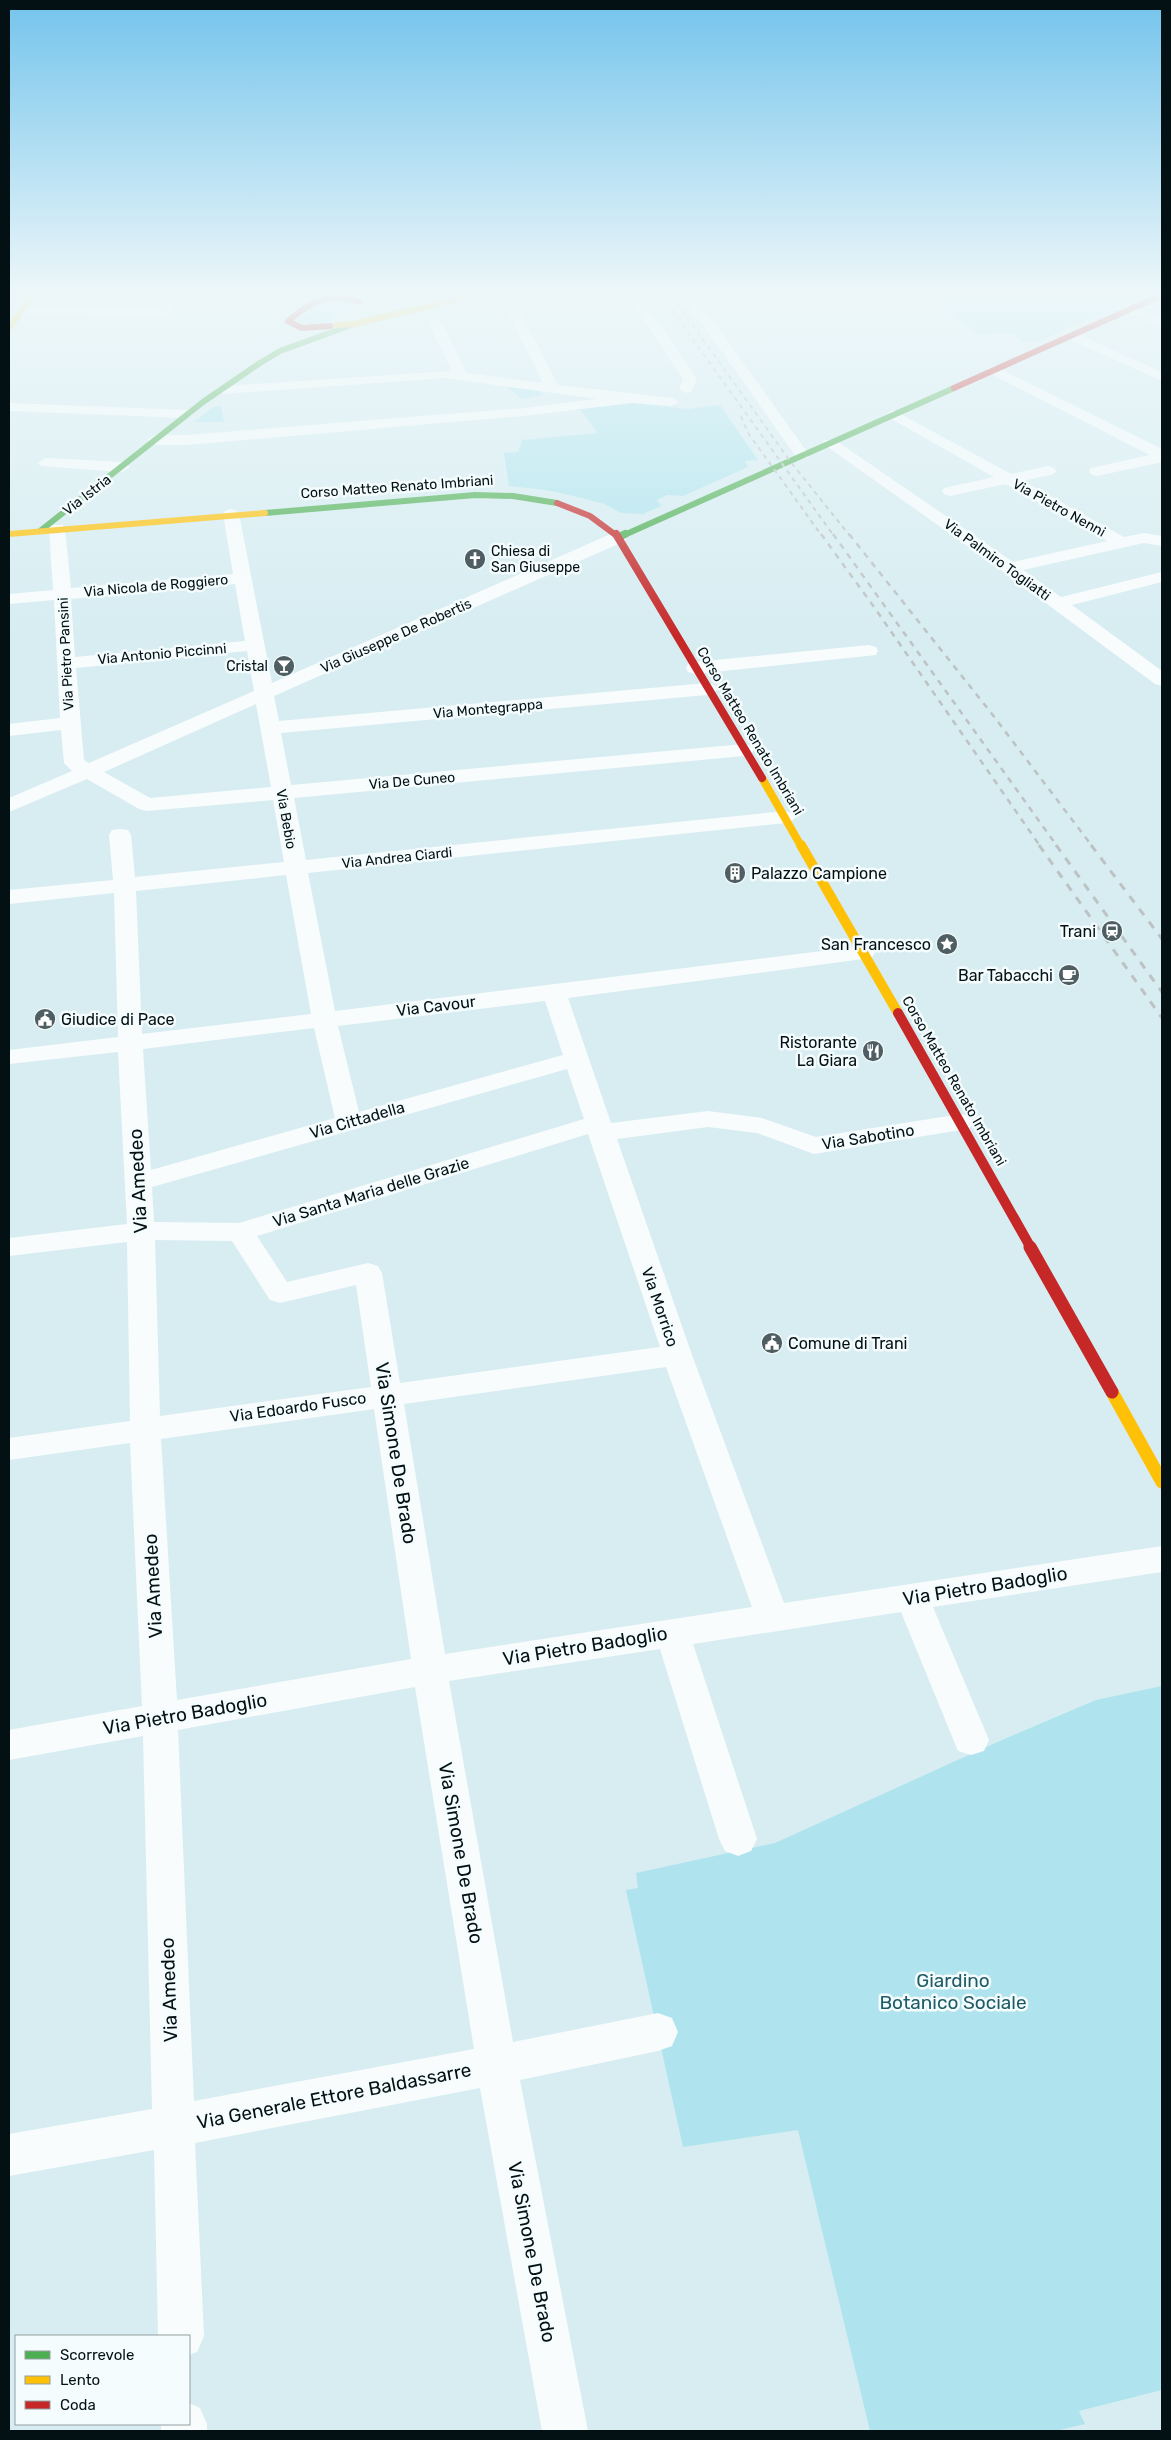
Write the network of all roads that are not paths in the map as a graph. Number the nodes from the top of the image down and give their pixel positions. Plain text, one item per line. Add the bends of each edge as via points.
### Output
1 (56, 409) edge
2 (194, 409) edge
3 (545, 409) edge
4 (769, 409) edge
5 (905, 409) edge
6 (1070, 409) edge
7 (187, 414) junction
8 (893, 414) junction
9 (154, 440) junction
10 (830, 443) junction
11 (802, 455) junction
12 (1162, 456) edge
13 (46, 462) dead end
14 (122, 468) junction
15 (1048, 471) dead end
16 (1097, 472) dead end
17 (1007, 480) junction
18 (950, 491) dead end
19 (231, 514) junction
20 (49, 530) junction
21 (9, 534) edge
22 (619, 537) junction
23 (1162, 541) edge
24 (1120, 542) junction
25 (1009, 568) junction
26 (1162, 577) edge
27 (243, 578) junction
28 (64, 594) junction
29 (9, 598) edge
30 (1058, 603) junction
31 (256, 645) junction
32 (869, 651) dead end
33 (67, 663) junction
34 (695, 668) junction
35 (1162, 680) edge
36 (707, 689) junction
37 (263, 696) junction
38 (70, 723) junction
39 (269, 728) junction
40 (9, 730) edge
41 (744, 750) junction
42 (88, 771) junction
43 (282, 792) junction
44 (9, 806) edge
45 (785, 817) junction
46 (120, 835) dead end
47 (295, 868) junction
48 (125, 885) junction
49 (9, 897) edge
50 (863, 954) junction
51 (554, 993) junction
52 (324, 1019) junction
53 (130, 1042) junction
54 (9, 1057) edge
55 (576, 1059) junction
56 (349, 1122) junction
57 (961, 1122) junction
58 (598, 1128) junction
59 (139, 1182) junction
60 (141, 1231) junction
61 (240, 1232) junction
62 (9, 1247) edge
63 (677, 1355) junction
64 (388, 1394) junction
65 (145, 1428) junction
66 (9, 1449) edge
67 (1162, 1482) edge
68 (1162, 1559) edge
69 (912, 1597) junction
70 (773, 1618) junction
71 (672, 1633) junction
72 (430, 1670) junction
73 (160, 1719) junction
74 (971, 1740) dead end
75 (9, 1745) edge
76 (738, 1839) dead end
77 (658, 2032) dead end
78 (497, 2066) junction
79 (174, 2126) junction
80 (9, 2155) edge
81 (181, 2335) edge
82 (565, 2431) edge

1 - 7 street
2 - 7 street, Via Istria
3 - 9 street via 187,440
4 - 11 street
5 - 8 street, Via Giuseppe De Robertis
6 - 12 street
7 - 9 street, Via Istria
8 - 10 street, Via Giuseppe De Robertis
8 - 17 street, Via Pietro Nenni
9 - 14 street, Via Istria
10 - 11 street, Via Giuseppe De Robertis
10 - 25 street, Via Palmiro Togliatti
11 - 22 street, Via Giuseppe De Robertis
12 - 16 street
13 - 14 street
14 - 20 street, Via Istria
15 - 17 street
17 - 18 street
17 - 24 street, Via Pietro Nenni
19 - 20 street, Corso Matteo Renato Imbriani
19 - 22 street, Corso Matteo Renato Imbriani via 495,495 522,497 575,509 610,527
19 - 27 street, Via Bebio
20 - 21 street, Corso Matteo Renato Imbriani
20 - 28 street, Via Pietro Pansini
22 - 34 street, Corso Matteo Renato Imbriani
22 - 37 street, Via Giuseppe De Robertis
23 - 24 street via 1144,538
24 - 25 street
25 - 30 street, Via Palmiro Togliatti
26 - 30 street
27 - 28 street, Via Nicola de Roggiero
27 - 31 street, Via Bebio
28 - 29 street, Via Nicola de Roggiero
28 - 33 street, Via Pietro Pansini
30 - 35 street, Via Palmiro Togliatti
31 - 33 street, Via Antonio Piccinni
31 - 37 street, Via Bebio
32 - 34 street
33 - 38 street, Via Pietro Pansini
34 - 36 street, Corso Matteo Renato Imbriani
36 - 39 street, Via Montegrappa
36 - 41 street, Corso Matteo Renato Imbriani
37 - 39 street, Via Bebio
37 - 42 street, Via Giuseppe De Robertis
38 - 40 street
38 - 42 street, Via Pietro Pansini via 74,763
39 - 43 street, Via Bebio
41 - 43 street, Via De Cuneo
41 - 45 street, Corso Matteo Renato Imbriani
42 - 43 street, Via De Cuneo via 146,805
42 - 44 street, Via Giuseppe De Robertis
43 - 47 street, Via Bebio
45 - 47 street, Via Andrea Ciardi
45 - 50 street, Corso Matteo Renato Imbriani
46 - 48 street, Via Amedeo
47 - 48 street, Via Andrea Ciardi
47 - 52 street, Via Bebio
48 - 49 street, Via Andrea Ciardi
48 - 53 street, Via Amedeo
50 - 51 street, Via Cavour
50 - 57 street, Corso Matteo Renato Imbriani
51 - 52 street, Via Cavour
51 - 55 street, Via Morrico
52 - 53 street, Via Cavour
52 - 56 street, Via Bebio
53 - 54 street, Via Cavour
53 - 59 street, Via Amedeo
55 - 56 street, Via Cittadella
55 - 58 street, Via Morrico
56 - 59 street, Via Cittadella
57 - 58 street, Via Sabotino via 814,1146 762,1126 708,1119
57 - 67 street, Corso Matteo Renato Imbriani
58 - 61 street, Via Santa Maria delle Grazie
58 - 63 street, Via Morrico
59 - 60 street, Via Amedeo
60 - 61 street, Via Santa Maria delle Grazie
60 - 62 street, Via Santa Maria delle Grazie
60 - 65 street, Via Amedeo
61 - 64 street, Via Simone De Brado via 280,1293 368,1274
63 - 64 street, Via Edoardo Fusco
63 - 70 street, Via Morrico
64 - 65 street, Via Edoardo Fusco
64 - 72 street, Via Simone De Brado
65 - 66 street, Via Edoardo Fusco
65 - 73 street, Via Amedeo
68 - 69 street, Via Pietro Badoglio
69 - 70 street, Via Pietro Badoglio
69 - 74 street
70 - 71 street, Via Pietro Badoglio
71 - 72 street, Via Pietro Badoglio
71 - 76 street
72 - 73 street, Via Pietro Badoglio
72 - 78 street, Via Simone De Brado
73 - 75 street, Via Pietro Badoglio
73 - 79 street, Via Amedeo
77 - 78 street, Via Generale Ettore Baldassarre
78 - 79 street, Via Generale Ettore Baldassarre
78 - 82 street, Via Simone De Brado
79 - 80 street, Via Generale Ettore Baldassarre
79 - 81 street, Via Amedeo

